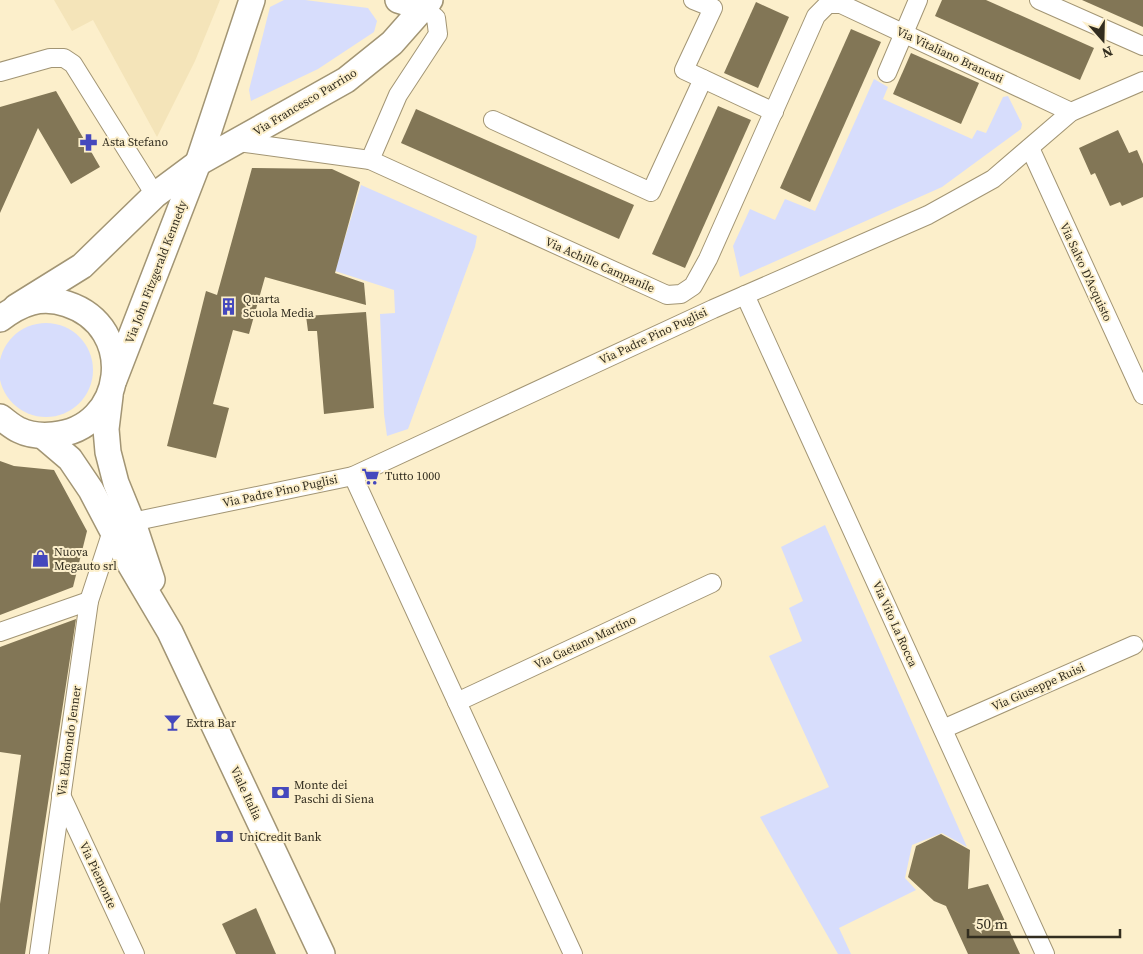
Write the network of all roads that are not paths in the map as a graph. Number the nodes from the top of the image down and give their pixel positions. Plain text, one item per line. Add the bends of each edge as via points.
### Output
1 (252, 0) edge
2 (398, 0) edge
3 (693, 0) edge
4 (918, 0) edge
5 (1039, 0) edge
6 (427, 4) edge
7 (828, 4) joint
8 (903, 33) junction
9 (1143, 46) edge
10 (0, 72) edge
11 (887, 73) dead end
12 (703, 79) junction
13 (1143, 81) edge
14 (774, 112) junction
15 (1071, 112) junction
16 (493, 120) dead end
17 (238, 142) junction
18 (1030, 148) junction
19 (370, 160) junction
20 (198, 163) junction
21 (155, 195) junction
22 (745, 295) junction
23 (8, 313) edge
24 (112, 387) junction
25 (1143, 395) edge
26 (0, 417) edge
27 (43, 436) junction
28 (352, 476) junction
29 (122, 526) junction
30 (712, 583) dead end
31 (89, 601) junction
32 (0, 632) edge
33 (1134, 645) dead end
34 (457, 702) junction
35 (942, 729) junction
36 (61, 795) junction
37 (39, 954) edge
38 (135, 954) edge
39 (322, 954) edge
40 (573, 954) edge
41 (1045, 954) edge

1 - 20 street, Via John Fitzgerald Kennedy
2 - 6 street
3 - 12 street via 713,8 684,70
4 - 8 street
5 - 9 street
6 - 17 street, Via Francesco Parrino via 392,43 346,80
6 - 19 street via 436,18 438,34 398,95
7 - 8 street, Via Vitaliano Brancati via 841,4
7 - 14 street, Via Achille Campanile via 816,16
8 - 11 street
8 - 15 street, Via Vitaliano Brancati
10 - 21 street via 50,58 64,58 73,64
12 - 14 street
12 - 16 street via 651,192
13 - 15 street, Via Padre Pino Puglisi
14 - 19 street, Via Achille Campanile via 708,259 693,286 680,294 667,295
15 - 18 street, Via Padre Pino Puglisi
17 - 19 street, Via Achille Campanile
17 - 20 street, Via Francesco Parrino
18 - 22 street, Via Padre Pino Puglisi via 993,179 928,215
18 - 25 street, Via Salvo D'Acquisto
20 - 21 street, Via John Fitzgerald Kennedy
20 - 24 street, Via John Fitzgerald Kennedy
21 - 23 street, Via John Fitzgerald Kennedy via 82,266
22 - 28 street, Via Padre Pino Puglisi
22 - 35 street, Via Vito La Rocca
23 - 24 street via 36,301 58,301 79,308 96,320 109,338 115,359
24 - 27 street via 99,412 83,426 64,434
24 - 29 street, Viale Italia via 106,429
26 - 27 street via 19,430
27 - 29 street, Viale Italia via 70,459
28 - 29 street, Via Padre Pino Puglisi
28 - 34 street
29 - 31 street, Via Edmondo Jenner
29 - 39 street, Viale Italia
30 - 34 street, Via Gaetano Martino
31 - 32 street
31 - 36 street, Via Edmondo Jenner
33 - 35 street, Via Giuseppe Ruisi
34 - 40 street
35 - 41 street, Via Vito La Rocca
36 - 37 street, Via Edmondo Jenner
36 - 38 street, Via Piemonte

